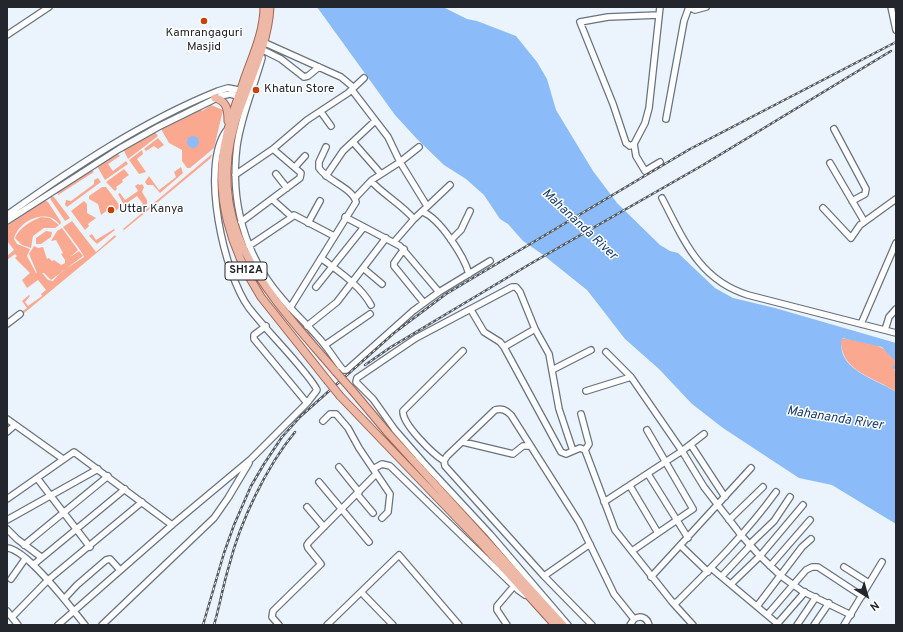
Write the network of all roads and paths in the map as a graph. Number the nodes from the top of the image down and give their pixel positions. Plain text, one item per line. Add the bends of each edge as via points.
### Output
1 (49, 7) edge
2 (260, 7) edge
3 (264, 7) edge
4 (270, 7) edge
5 (660, 7) edge
6 (689, 7) edge
7 (706, 7) edge
8 (891, 7) edge
9 (659, 15) junction
10 (896, 30) edge
11 (7, 35) edge
12 (265, 42) junction
13 (262, 50) junction
14 (252, 58) junction
15 (319, 67) junction
16 (364, 78) dead end
17 (353, 89) junction
18 (244, 94) junction
19 (215, 98) junction
20 (204, 100) junction
21 (321, 112) junction
22 (666, 119) dead end
23 (375, 121) junction
24 (331, 126) dead end
25 (228, 129) junction
26 (834, 129) dead end
27 (353, 142) junction
28 (634, 144) junction
29 (326, 147) dead end
30 (418, 147) dead end
31 (273, 149) junction
32 (305, 156) dead end
33 (400, 162) junction
34 (660, 162) dead end
35 (830, 163) dead end
36 (295, 167) junction
37 (276, 174) dead end
38 (380, 174) junction
39 (235, 175) junction
40 (70, 176) junction
41 (326, 176) junction
42 (371, 181) junction
43 (450, 185) dead end
44 (287, 188) junction
45 (355, 198) junction
46 (662, 198) dead end
47 (896, 199) edge
48 (273, 200) junction
49 (320, 201) dead end
50 (852, 201) junction
51 (427, 206) junction
52 (823, 208) dead end
53 (470, 211) dead end
54 (423, 212) junction
55 (7, 215) edge
56 (292, 217) junction
57 (345, 217) junction
58 (414, 219) junction
59 (7, 221) edge
60 (864, 221) junction
61 (241, 222) junction
62 (308, 223) junction
63 (364, 227) junction
64 (334, 236) junction
65 (386, 238) junction
66 (452, 240) junction
67 (394, 242) junction
68 (896, 243) edge
69 (249, 246) junction
70 (404, 250) junction
71 (321, 258) junction
72 (490, 261) dead end
73 (332, 266) junction
74 (364, 268) junction
75 (468, 274) junction
76 (352, 283) junction
77 (382, 284) dead end
78 (316, 287) dead end
79 (439, 292) junction
80 (424, 303) junction
81 (371, 305) dead end
82 (290, 308) junction
83 (896, 309) edge
84 (471, 310) junction
85 (20, 314) dead end
86 (370, 314) dead end
87 (8, 323) edge
88 (861, 324) junction
89 (266, 326) junction
90 (307, 326) junction
91 (535, 328) junction
92 (885, 330) junction
93 (896, 333) edge
94 (325, 345) junction
95 (504, 347) junction
96 (591, 350) dead end
97 (463, 351) dead end
98 (606, 352) dead end
99 (552, 370) junction
100 (631, 377) junction
101 (586, 391) dead end
102 (307, 403) junction
103 (581, 414) dead end
104 (7, 419) edge
105 (323, 421) dead end
106 (15, 425) junction
107 (647, 430) dead end
108 (7, 432) edge
109 (704, 434) dead end
110 (463, 442) junction
111 (691, 445) junction
112 (530, 446) junction
113 (585, 450) junction
114 (573, 451) junction
115 (682, 451) junction
116 (62, 459) junction
117 (251, 459) junction
118 (444, 461) junction
119 (666, 462) junction
120 (339, 467) dead end
121 (751, 468) dead end
122 (98, 470) junction
123 (375, 472) junction
124 (648, 474) junction
125 (108, 476) junction
126 (37, 478) junction
127 (319, 482) dead end
128 (630, 486) junction
129 (764, 487) dead end
130 (125, 490) junction
131 (776, 492) dead end
132 (358, 493) junction
133 (51, 496) junction
134 (725, 497) junction
135 (790, 497) dead end
136 (7, 499) edge
137 (142, 502) junction
138 (604, 502) junction
139 (804, 505) dead end
140 (717, 506) junction
141 (307, 507) dead end
142 (342, 510) junction
143 (63, 513) junction
144 (373, 513) dead end
145 (382, 518) dead end
146 (7, 520) edge
147 (729, 520) junction
148 (810, 520) dead end
149 (676, 522) junction
150 (172, 525) junction
151 (324, 527) junction
152 (7, 529) edge
153 (76, 529) junction
154 (658, 533) junction
155 (741, 535) junction
156 (688, 538) junction
157 (811, 539) dead end
158 (369, 542) dead end
159 (590, 544) junction
160 (24, 545) junction
161 (750, 545) junction
162 (681, 546) junction
163 (90, 547) junction
164 (7, 548) edge
165 (632, 551) junction
166 (760, 556) junction
167 (41, 557) junction
168 (25, 559) junction
169 (882, 562) dead end
170 (33, 565) junction
171 (770, 566) junction
172 (844, 567) dead end
173 (120, 570) junction
174 (710, 570) junction
175 (544, 576) junction
176 (722, 576) junction
177 (781, 576) junction
178 (651, 577) junction
179 (11, 579) dead end
180 (48, 580) junction
181 (869, 583) junction
182 (731, 584) junction
183 (792, 585) junction
184 (514, 586) junction
185 (361, 592) junction
186 (804, 592) junction
187 (528, 596) junction
188 (862, 596) junction
189 (816, 597) junction
190 (64, 599) junction
191 (673, 603) junction
192 (829, 604) junction
193 (758, 606) junction
194 (7, 611) edge
195 (74, 611) junction
196 (768, 614) junction
197 (850, 615) junction
198 (12, 617) junction
199 (634, 619) junction
200 (779, 624) edge
201 (18, 625) edge
202 (58, 625) edge
203 (85, 625) edge
204 (102, 625) edge
205 (279, 625) edge
206 (327, 625) edge
207 (393, 625) edge
208 (459, 625) edge
209 (508, 625) edge
210 (555, 625) edge
211 (563, 625) edge
212 (568, 625) edge
213 (592, 625) edge
214 (630, 625) edge
215 (649, 625) edge
216 (692, 625) edge
217 (797, 625) edge
218 (814, 625) edge
219 (844, 625) edge

1 - 11 street
2 - 14 main road, SH12A
3 - 14 main road, SH12A
4 - 12 main road, SH12A
5 - 9 street
6 - 7 street via 695,10
6 - 22 street via 684,21
8 - 10 street
9 - 28 street via 649,108 645,123
9 - 28 street via 608,17 580,22 626,143 630,146
12 - 13 main road, SH12A
12 - 15 street
13 - 15 street via 281,59 304,77
13 - 18 main road, SH12A
14 - 18 main road, SH12A
15 - 17 street via 341,78
16 - 17 street
17 - 21 street
17 - 23 street
18 - 19 street via 226,94
18 - 20 street via 224,89
18 - 25 main road, SH12A
18 - 39 street
18 - 211 main road, SH12A, bridge via 233,133 228,164 229,195 238,236 266,289 388,433
19 - 20 street
19 - 25 main road via 227,107
20 - 40 street via 130,135
21 - 24 street
21 - 31 street via 296,128
23 - 27 street
23 - 33 street via 388,137
25 - 89 street via 222,137 216,165 220,227 228,261 243,299
25 - 187 main road, SH12A, bridge via 222,166 227,220 237,253 261,297 340,396
26 - 50 street via 866,189 865,194
27 - 38 street
27 - 41 street
28 - 34 street via 636,156 645,171
29 - 41 street via 318,165
30 - 33 street
31 - 36 street
31 - 39 street
32 - 36 street
33 - 38 street
33 - 51 street
35 - 50 street
36 - 44 street via 301,173 300,178
37 - 44 street
38 - 42 street
39 - 61 street
40 - 55 street
40 - 59 street
41 - 45 street
42 - 45 street
42 - 58 street
43 - 51 street
44 - 48 street
45 - 57 street via 356,202
46 - 88 street via 693,255 706,271 723,284 748,295
47 - 60 street
48 - 56 street
48 - 61 street
49 - 62 street
50 - 60 street
51 - 54 street
52 - 60 street via 850,238
53 - 66 street via 461,230
54 - 58 street
54 - 66 street
56 - 62 street via 294,215
56 - 69 street
57 - 63 street
57 - 64 street
58 - 67 street
61 - 69 street
62 - 64 street
63 - 65 street
63 - 73 street
64 - 71 street
65 - 67 street
65 - 74 street
66 - 75 street
67 - 70 street
68 - 88 street
69 - 82 street via 261,270
70 - 79 street
70 - 80 street via 394,266
71 - 73 street
71 - 82 street
72 - 75 street
73 - 76 street
73 - 78 street
74 - 76 street
74 - 77 street
75 - 79 street
76 - 81 street via 366,296
76 - 90 street via 337,302
79 - 80 street
80 - 94 street via 392,328 347,370 342,369
82 - 90 street
83 - 92 street via 889,318
84 - 91 street via 516,287
84 - 95 street via 484,332
84 - 212 street via 398,349 360,375 356,382 409,446 508,554
85 - 87 street
86 - 94 street
88 - 92 street
89 - 102 street via 316,387 315,394
89 - 102 street via 254,335 254,339
90 - 94 street
91 - 95 street
91 - 99 street via 549,354
92 - 93 street
95 - 114 street via 561,452 566,454
96 - 99 street
97 - 118 street via 403,411 404,420 432,452
98 - 100 street
99 - 114 street via 559,409
100 - 101 street
100 - 115 street
102 - 117 street
103 - 113 street via 589,444
104 - 106 street
105 - 123 street via 330,414 336,414 348,428
106 - 108 street
106 - 116 street
107 - 119 street
109 - 111 street
110 - 112 street via 513,454 522,447
110 - 112 street via 495,410 500,409 511,415
110 - 118 street
111 - 115 street
111 - 134 street
112 - 159 street
113 - 114 street via 580,448
113 - 138 street
115 - 119 street
115 - 140 street
116 - 122 street via 74,452
116 - 126 street
117 - 150 street
117 - 204 street via 214,518
118 - 175 street via 449,471
119 - 124 street
119 - 149 street via 693,509
120 - 132 street
121 - 134 street
122 - 125 street
122 - 133 street
123 - 132 street
123 - 145 street via 390,496 388,512
123 - 184 street via 382,464 390,466
124 - 128 street
124 - 149 street
125 - 130 street
125 - 143 street
126 - 133 street
126 - 136 street
127 - 142 street
128 - 138 street
128 - 154 street
129 - 147 street
130 - 137 street
130 - 153 street
131 - 155 street
132 - 142 street
132 - 144 street
133 - 143 street
133 - 146 street
134 - 140 street
135 - 161 street via 774,521
137 - 150 street
137 - 163 street
138 - 165 street via 615,530
139 - 166 street
140 - 147 street
140 - 156 street
141 - 151 street
142 - 151 street
142 - 158 street
143 - 153 street
143 - 160 street
147 - 155 street
148 - 171 street
149 - 154 street
149 - 156 street
150 - 173 street
151 - 205 street via 307,545 319,561 319,566 273,611 272,617
152 - 160 street
153 - 163 street
153 - 167 street
154 - 165 street
155 - 161 street
155 - 174 street
156 - 162 street
157 - 177 street
159 - 175 street
159 - 199 street via 614,594
160 - 167 street
161 - 166 street
161 - 176 street
162 - 174 street
162 - 178 street
163 - 180 street
164 - 168 street
165 - 178 street
166 - 171 street
166 - 182 street
167 - 170 street
168 - 170 street
168 - 179 street
169 - 181 street
170 - 180 street
171 - 177 street
172 - 181 street
173 - 190 street via 110,559 106,560
173 - 195 street
174 - 176 street
174 - 191 street
175 - 213 street
176 - 182 street
177 - 183 street
177 - 193 street
178 - 191 street
180 - 190 street
180 - 198 street
181 - 188 street
182 - 193 street
183 - 186 street
183 - 188 street via 806,570 816,566
183 - 196 street
184 - 187 street
184 - 209 street via 497,606
185 - 206 street
185 - 207 street
185 - 208 street via 400,555
186 - 189 street
186 - 200 street
187 - 210 main road, SH12A
188 - 197 street
189 - 192 street
189 - 217 street
190 - 195 street
191 - 216 street
192 - 197 street
192 - 218 street
193 - 196 street
194 - 198 street
195 - 202 street
195 - 203 street
196 - 200 street
197 - 219 street
198 - 201 street
199 - 214 street
199 - 215 street via 644,617

